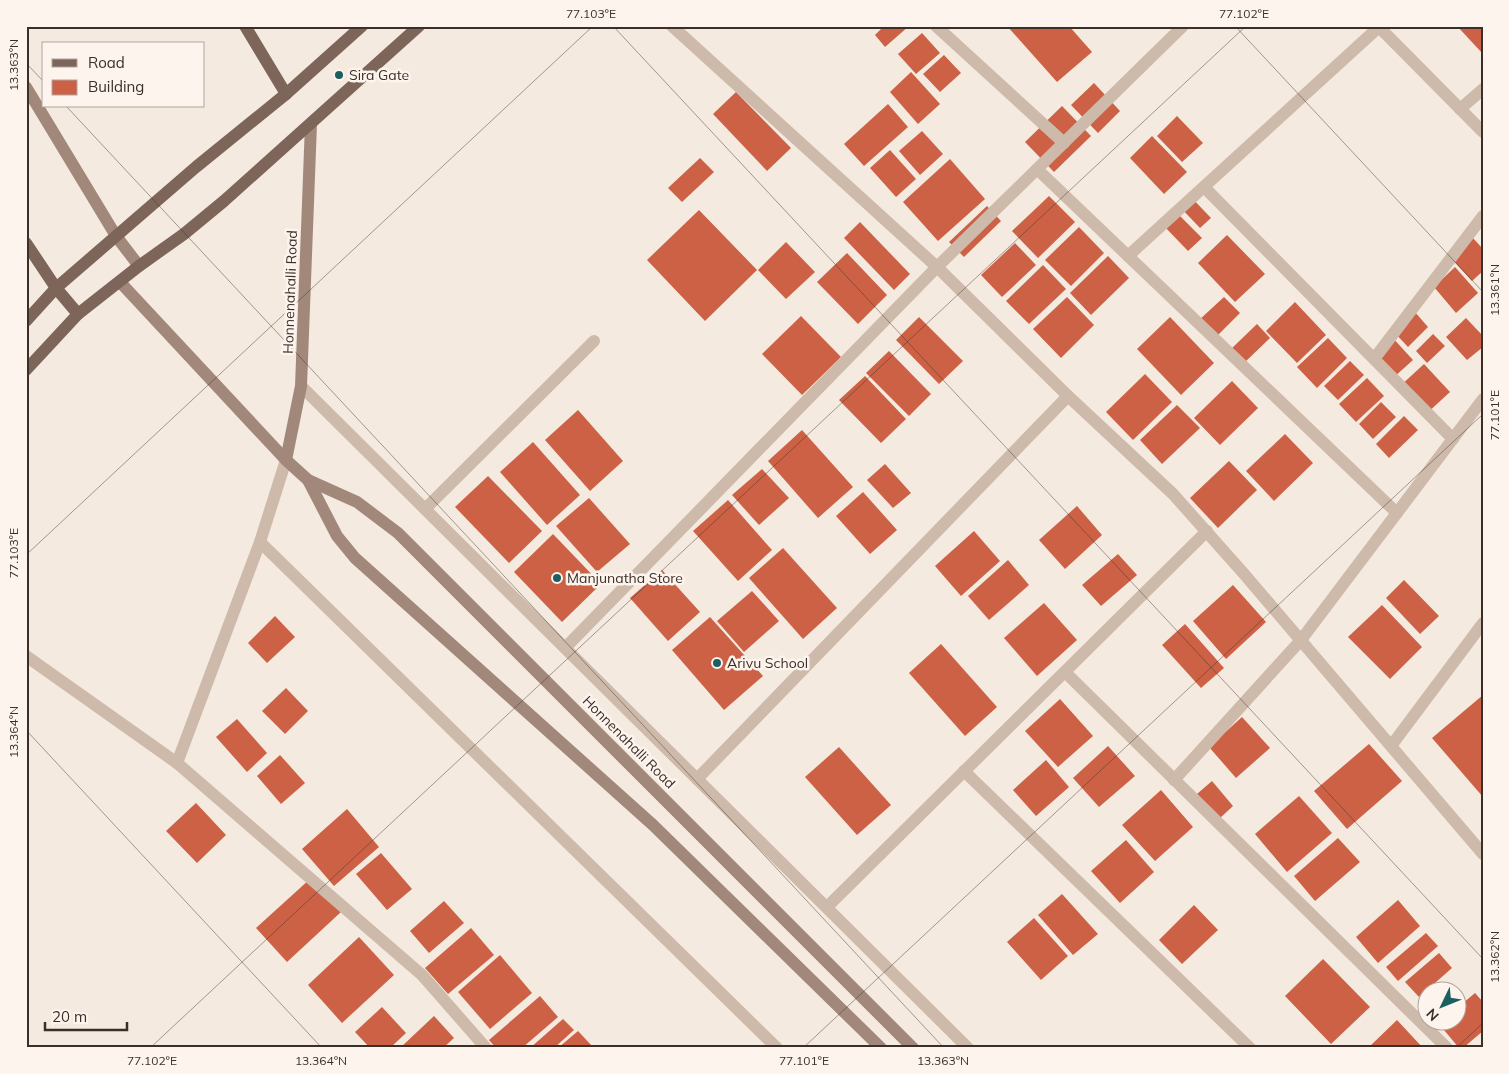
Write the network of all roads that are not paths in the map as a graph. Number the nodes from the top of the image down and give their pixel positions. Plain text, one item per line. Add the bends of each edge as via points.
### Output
1 (245, 26) edge
2 (362, 26) edge
3 (419, 26) edge
4 (672, 26) edge
5 (936, 26) edge
6 (1183, 26) edge
7 (1379, 27) edge
8 (26, 87) edge
9 (1483, 89) edge
10 (286, 94) junction
11 (1460, 109) junction
12 (311, 124) junction
13 (1483, 132) edge
14 (1064, 143) junction
15 (1037, 169) junction
16 (1204, 187) junction
17 (1483, 216) edge
18 (116, 236) junction
19 (26, 243) edge
20 (1128, 256) junction
21 (139, 266) junction
22 (937, 267) junction
23 (120, 282) junction
24 (56, 288) junction
25 (78, 314) junction
26 (26, 321) edge
27 (594, 341) dead end
28 (1374, 359) junction
29 (26, 370) edge
30 (301, 386) junction
31 (1068, 396) junction
32 (1483, 399) edge
33 (1453, 439) junction
34 (286, 460) junction
35 (308, 480) junction
36 (425, 509) junction
37 (1397, 513) junction
38 (1207, 531) junction
39 (260, 542) junction
40 (1483, 623) edge
41 (1301, 640) junction
42 (566, 648) junction
43 (26, 656) edge
44 (1065, 672) junction
45 (1391, 746) junction
46 (177, 763) junction
47 (964, 771) junction
48 (697, 779) junction
49 (1174, 780) junction
50 (1483, 854) edge
51 (827, 907) junction
52 (486, 1048) edge
53 (777, 1048) edge
54 (881, 1048) edge
55 (913, 1048) edge
56 (968, 1048) edge
57 (1250, 1048) edge
58 (1447, 1048) edge

1 - 10 main road
2 - 10 main road
3 - 12 main road
4 - 22 street
5 - 14 street
6 - 14 street
7 - 11 street
7 - 16 street
8 - 18 street
9 - 11 street
10 - 18 main road
11 - 13 street
12 - 21 main road via 197,223
12 - 30 street, Honnenahalli Road
14 - 15 street
15 - 20 street
15 - 22 street
16 - 20 street
16 - 28 street
17 - 28 street
18 - 21 street
18 - 24 main road
19 - 24 main road
20 - 37 street
21 - 23 main road
22 - 31 street
22 - 42 street
23 - 25 main road
23 - 34 street, Honnenahalli Road
24 - 25 main road
24 - 26 main road
25 - 29 main road
27 - 36 street
28 - 33 street
30 - 34 street, Honnenahalli Road
30 - 36 street
31 - 38 street
31 - 48 street
32 - 33 street
33 - 37 street
34 - 35 street, Honnenahalli Road
34 - 39 street
35 - 54 street, Honnenahalli Road via 337,536 355,558 653,825
35 - 55 street, Honnenahalli Road via 356,502 398,533
36 - 42 street
37 - 41 street
38 - 41 street
38 - 44 street
39 - 46 street
39 - 53 street
40 - 45 street
41 - 45 street
41 - 49 street
42 - 48 street
43 - 46 street
44 - 47 street
44 - 49 street
45 - 50 street
46 - 52 street via 422,974
47 - 51 street
47 - 57 street
48 - 51 street
49 - 58 street
51 - 56 street

